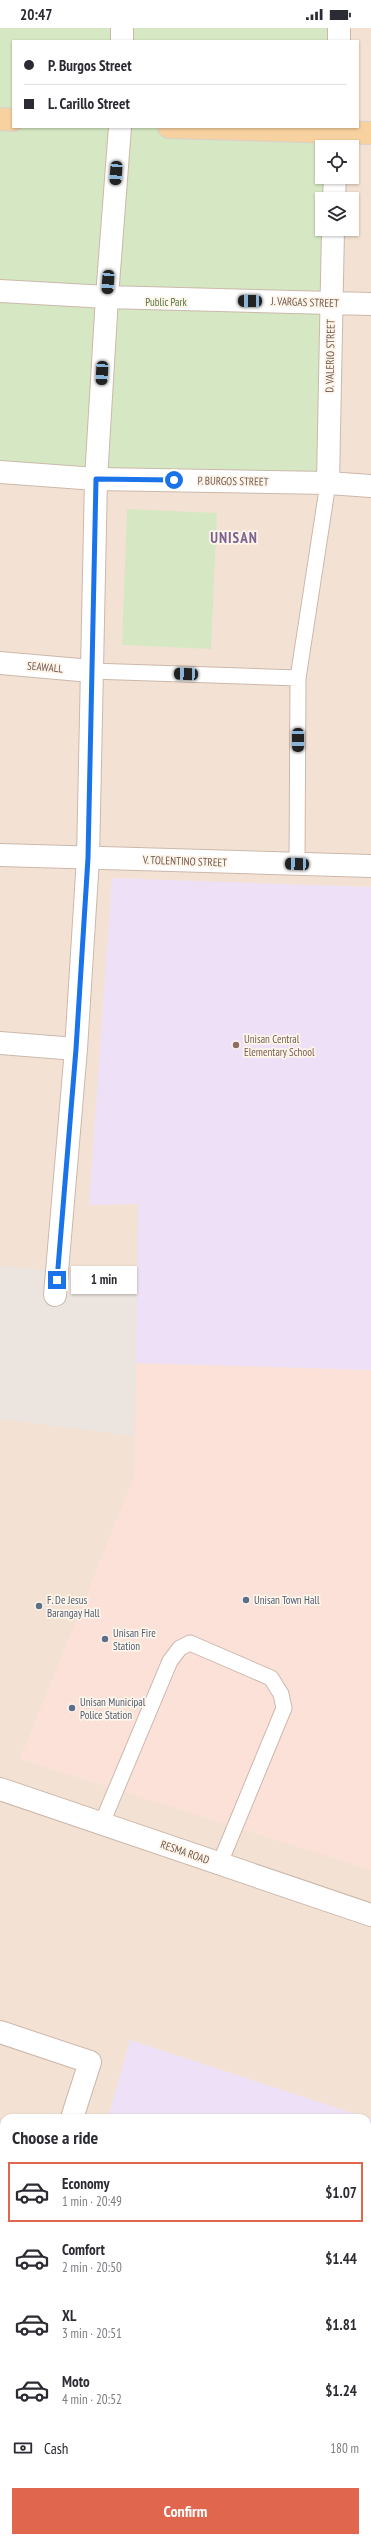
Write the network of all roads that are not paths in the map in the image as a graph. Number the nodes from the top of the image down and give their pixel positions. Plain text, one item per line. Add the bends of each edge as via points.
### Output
1 (122, 28) edge
2 (339, 28) edge
3 (122, 40) edge
4 (339, 40) edge
5 (0, 119) edge
6 (12, 120) edge
7 (120, 128) edge
8 (190, 128) edge
9 (371, 134) edge
10 (337, 135) edge
11 (333, 236) edge
12 (0, 291) edge
13 (107, 297) junction
14 (330, 303) junction
15 (371, 304) edge
16 (0, 472) edge
17 (96, 479) junction
18 (328, 483) junction
19 (371, 486) edge
20 (0, 663) edge
21 (91, 671) junction
22 (298, 678) junction
23 (0, 855) edge
24 (88, 858) junction
25 (297, 864) junction
26 (371, 866) edge
27 (0, 1043) edge
28 (76, 1049) junction
29 (55, 1295) dead end
30 (0, 1789) edge
31 (102, 1823) junction
32 (220, 1863) junction
33 (371, 1915) edge
34 (0, 2032) edge
35 (73, 2114) edge

1 - 3 street
2 - 4 street
5 - 6 main road
7 - 13 street
8 - 10 main road
9 - 10 main road
11 - 14 street, D. VALERIO STREET
12 - 13 street, J. VARGAS STREET
13 - 14 street, J. VARGAS STREET
13 - 17 street
14 - 15 street, J. VARGAS STREET
14 - 18 street, D. VALERIO STREET
16 - 17 street, P. BURGOS STREET
17 - 18 street, P. BURGOS STREET
17 - 21 street
18 - 19 street, P. BURGOS STREET
18 - 22 lane
20 - 21 street, SEAWALL
21 - 22 lane
21 - 24 street
22 - 25 lane
23 - 24 street, V. TOLENTINO STREET
24 - 25 street, V. TOLENTINO STREET
24 - 28 street
25 - 26 street, V. TOLENTINO STREET
27 - 28 street
28 - 29 street
30 - 31 street, RESMA ROAD
31 - 32 street, RESMA ROAD
31 - 32 lane via 170,1661 180,1648 190,1643 271,1678 281,1694 284,1708
32 - 33 street, RESMA ROAD
34 - 35 street via 90,2062

